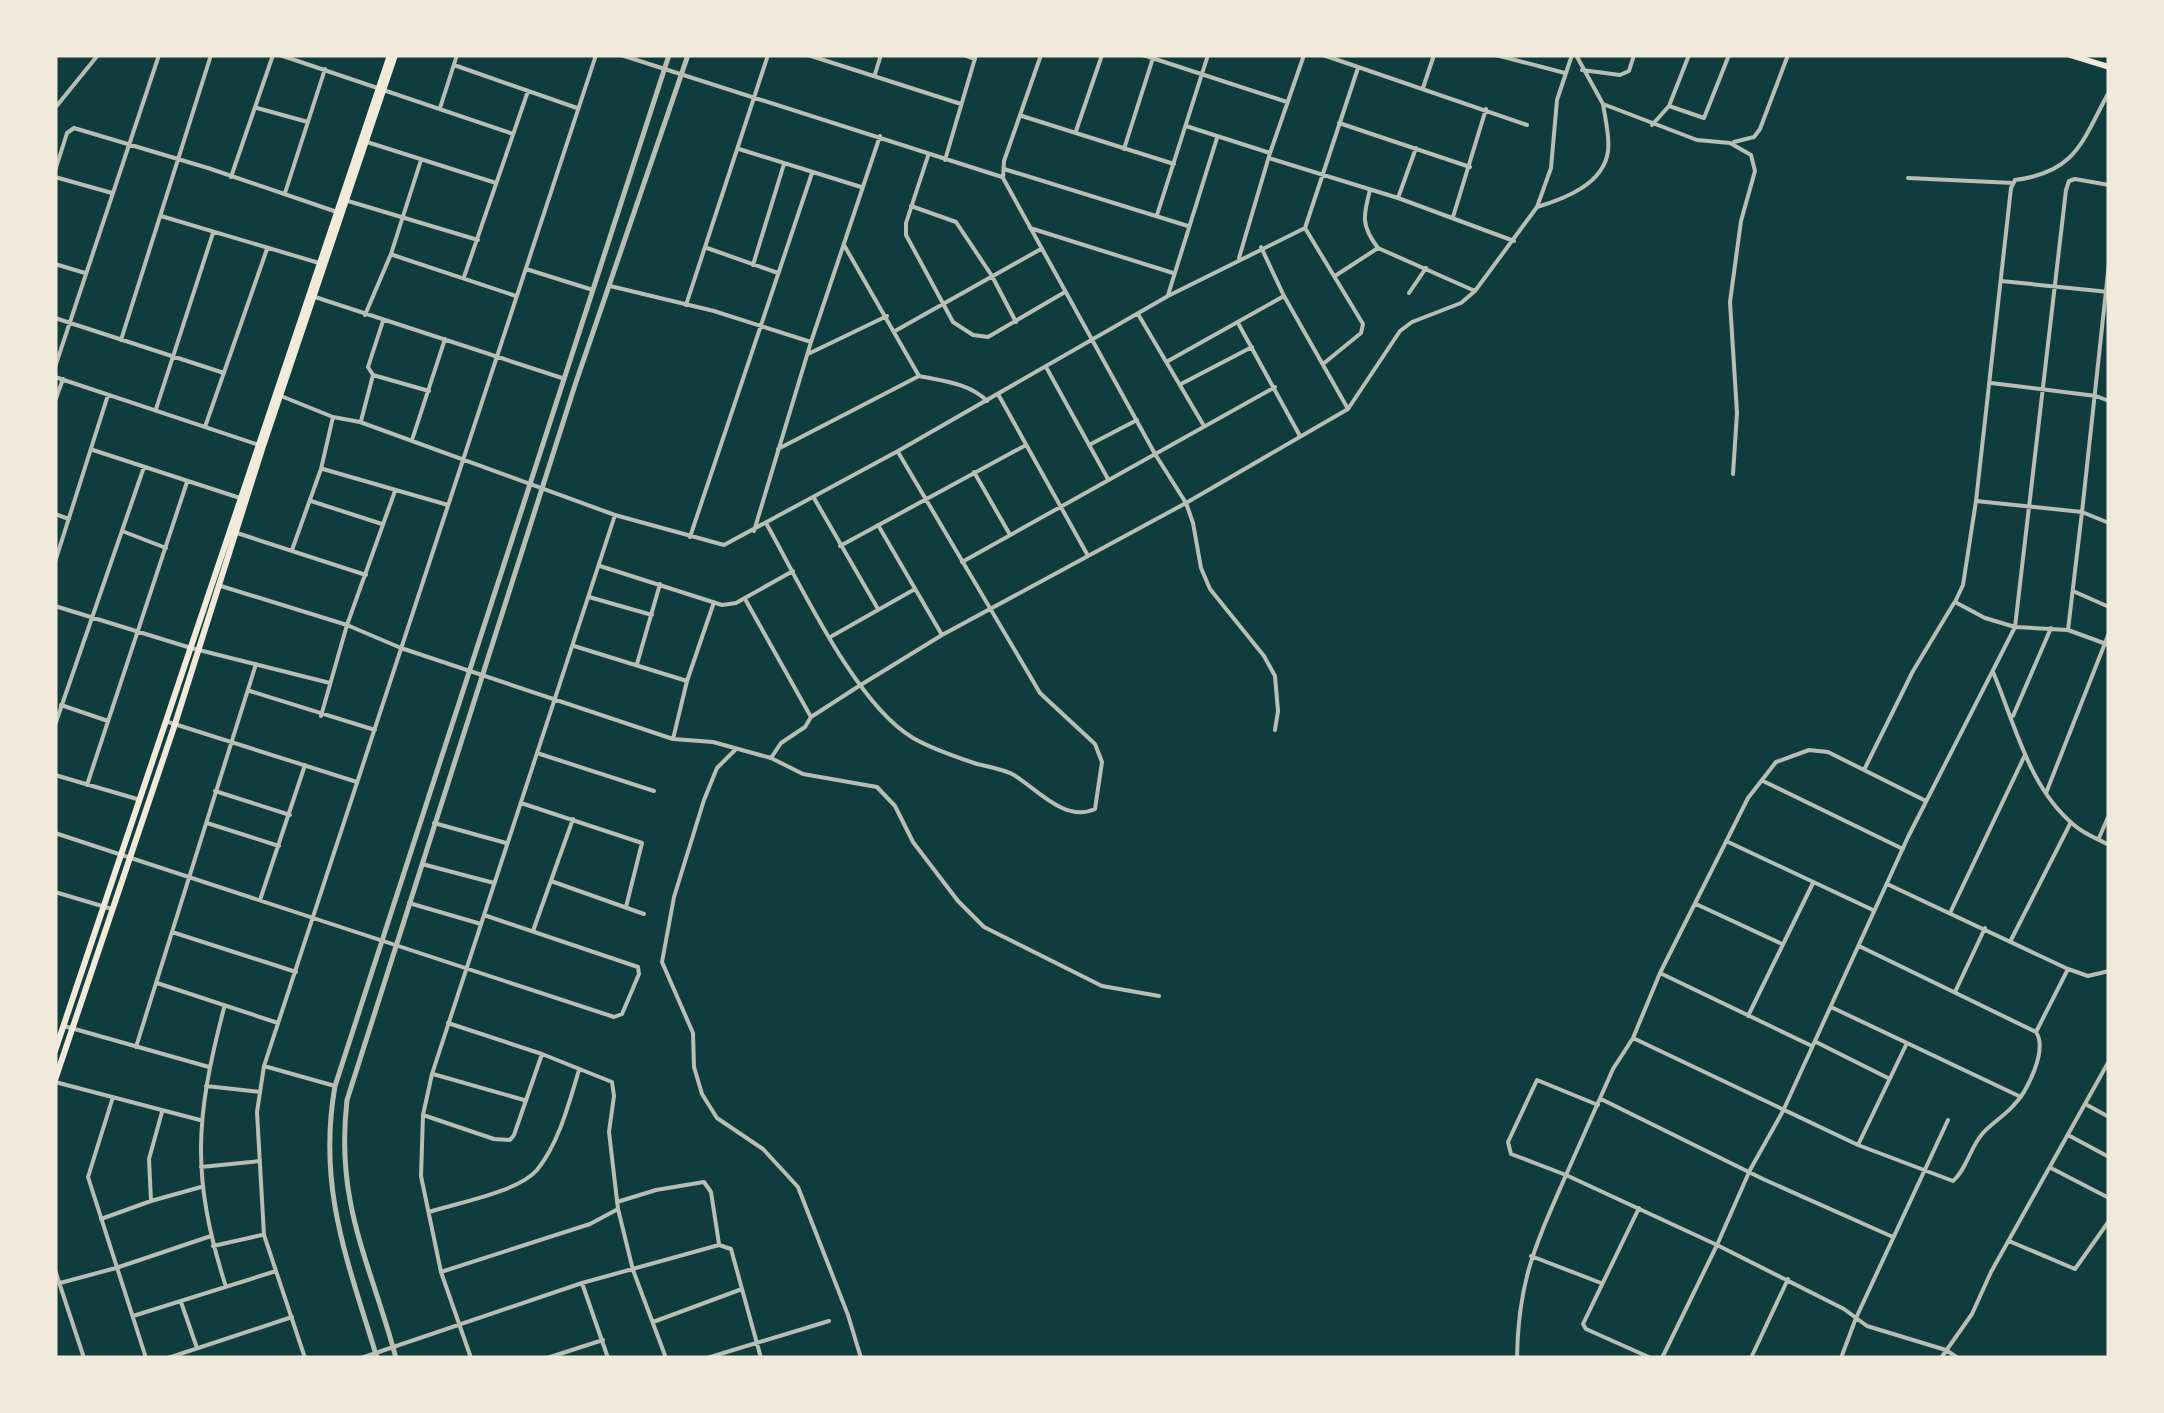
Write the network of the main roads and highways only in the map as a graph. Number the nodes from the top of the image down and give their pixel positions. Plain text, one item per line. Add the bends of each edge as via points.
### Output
1 (392, 55) edge
2 (2070, 55) edge
3 (2109, 66) edge
4 (58, 1052) edge
5 (55, 1081) edge

1 - 4 main road
2 - 3 main road
4 - 5 main road

